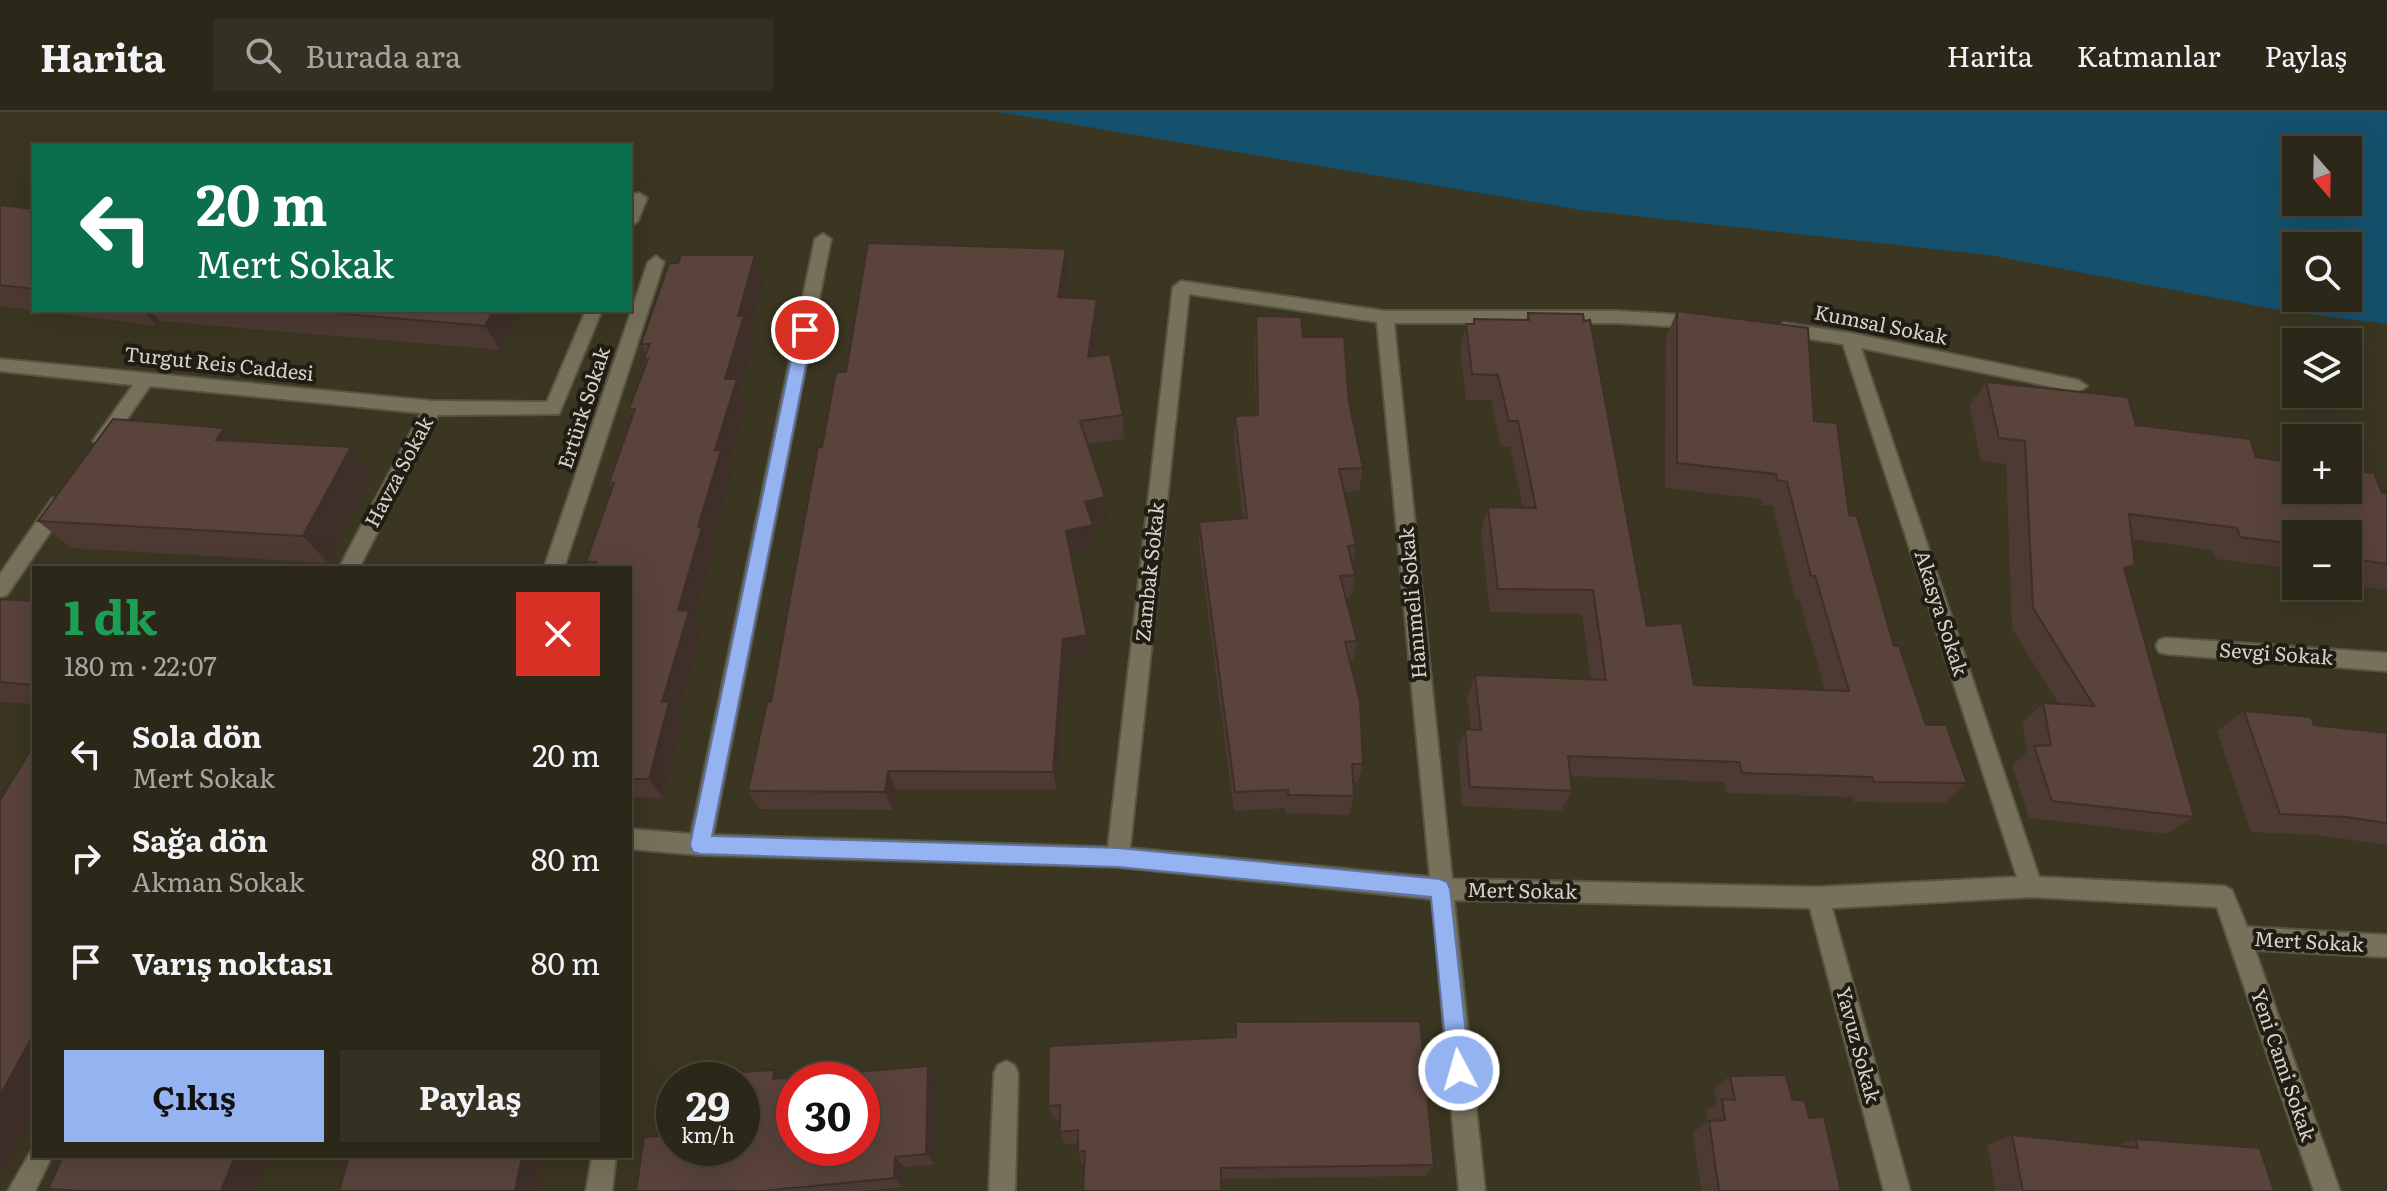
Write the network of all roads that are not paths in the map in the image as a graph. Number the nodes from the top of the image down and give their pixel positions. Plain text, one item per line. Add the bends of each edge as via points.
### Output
1 (639, 198) dead end
2 (632, 216) edge
3 (823, 239) dead end
4 (656, 262) dead end
5 (593, 312) edge
6 (1385, 317) junction
7 (1723, 323) edge
8 (1767, 327) edge
9 (1850, 339) junction
10 (0, 365) edge
11 (146, 379) junction
12 (2078, 386) dead end
13 (433, 408) junction
14 (94, 453) edge
15 (69, 490) edge
16 (350, 566) edge
17 (555, 566) edge
18 (0, 589) edge
19 (2166, 646) dead end
20 (2387, 662) edge
21 (632, 839) edge
22 (700, 845) junction
23 (1118, 857) junction
24 (2031, 887) junction
25 (1440, 889) junction
26 (1818, 898) junction
27 (2240, 938) junction
28 (2387, 946) edge
29 (1006, 1073) dead end
30 (39, 1158) edge
31 (604, 1158) edge
32 (21, 1191) edge
33 (599, 1191) edge
34 (1002, 1191) edge
35 (1472, 1191) edge
36 (1897, 1191) edge
37 (2327, 1191) edge

1 - 2 street
3 - 22 street
4 - 17 street, Ertürk Sokak
5 - 13 street, Havza Sokak via 553,409
6 - 7 street via 1618,317
6 - 23 street, Zambak Sokak via 1181,287
6 - 25 street, Hanımeli Sokak
8 - 9 street, Kumsal Sokak
9 - 12 street, Kumsal Sokak
9 - 24 street, Akasya Sokak
10 - 11 street, Turgut Reis Caddesi
11 - 13 street, Turgut Reis Caddesi
11 - 14 street
13 - 16 street, Havza Sokak
15 - 18 street
19 - 20 street, Sevgi Sokak
21 - 22 street, Mert Sokak
22 - 23 street, Mert Sokak
23 - 25 street, Mert Sokak
24 - 26 street, Mert Sokak
24 - 27 street, Mert Sokak via 2224,897
25 - 26 street, Mert Sokak
25 - 35 street, Hanımeli Sokak
26 - 36 street, Yavuz Sokak
27 - 28 street, Mert Sokak
27 - 37 street, Yeni Cami Sokak
29 - 34 street
30 - 32 street
31 - 33 street

